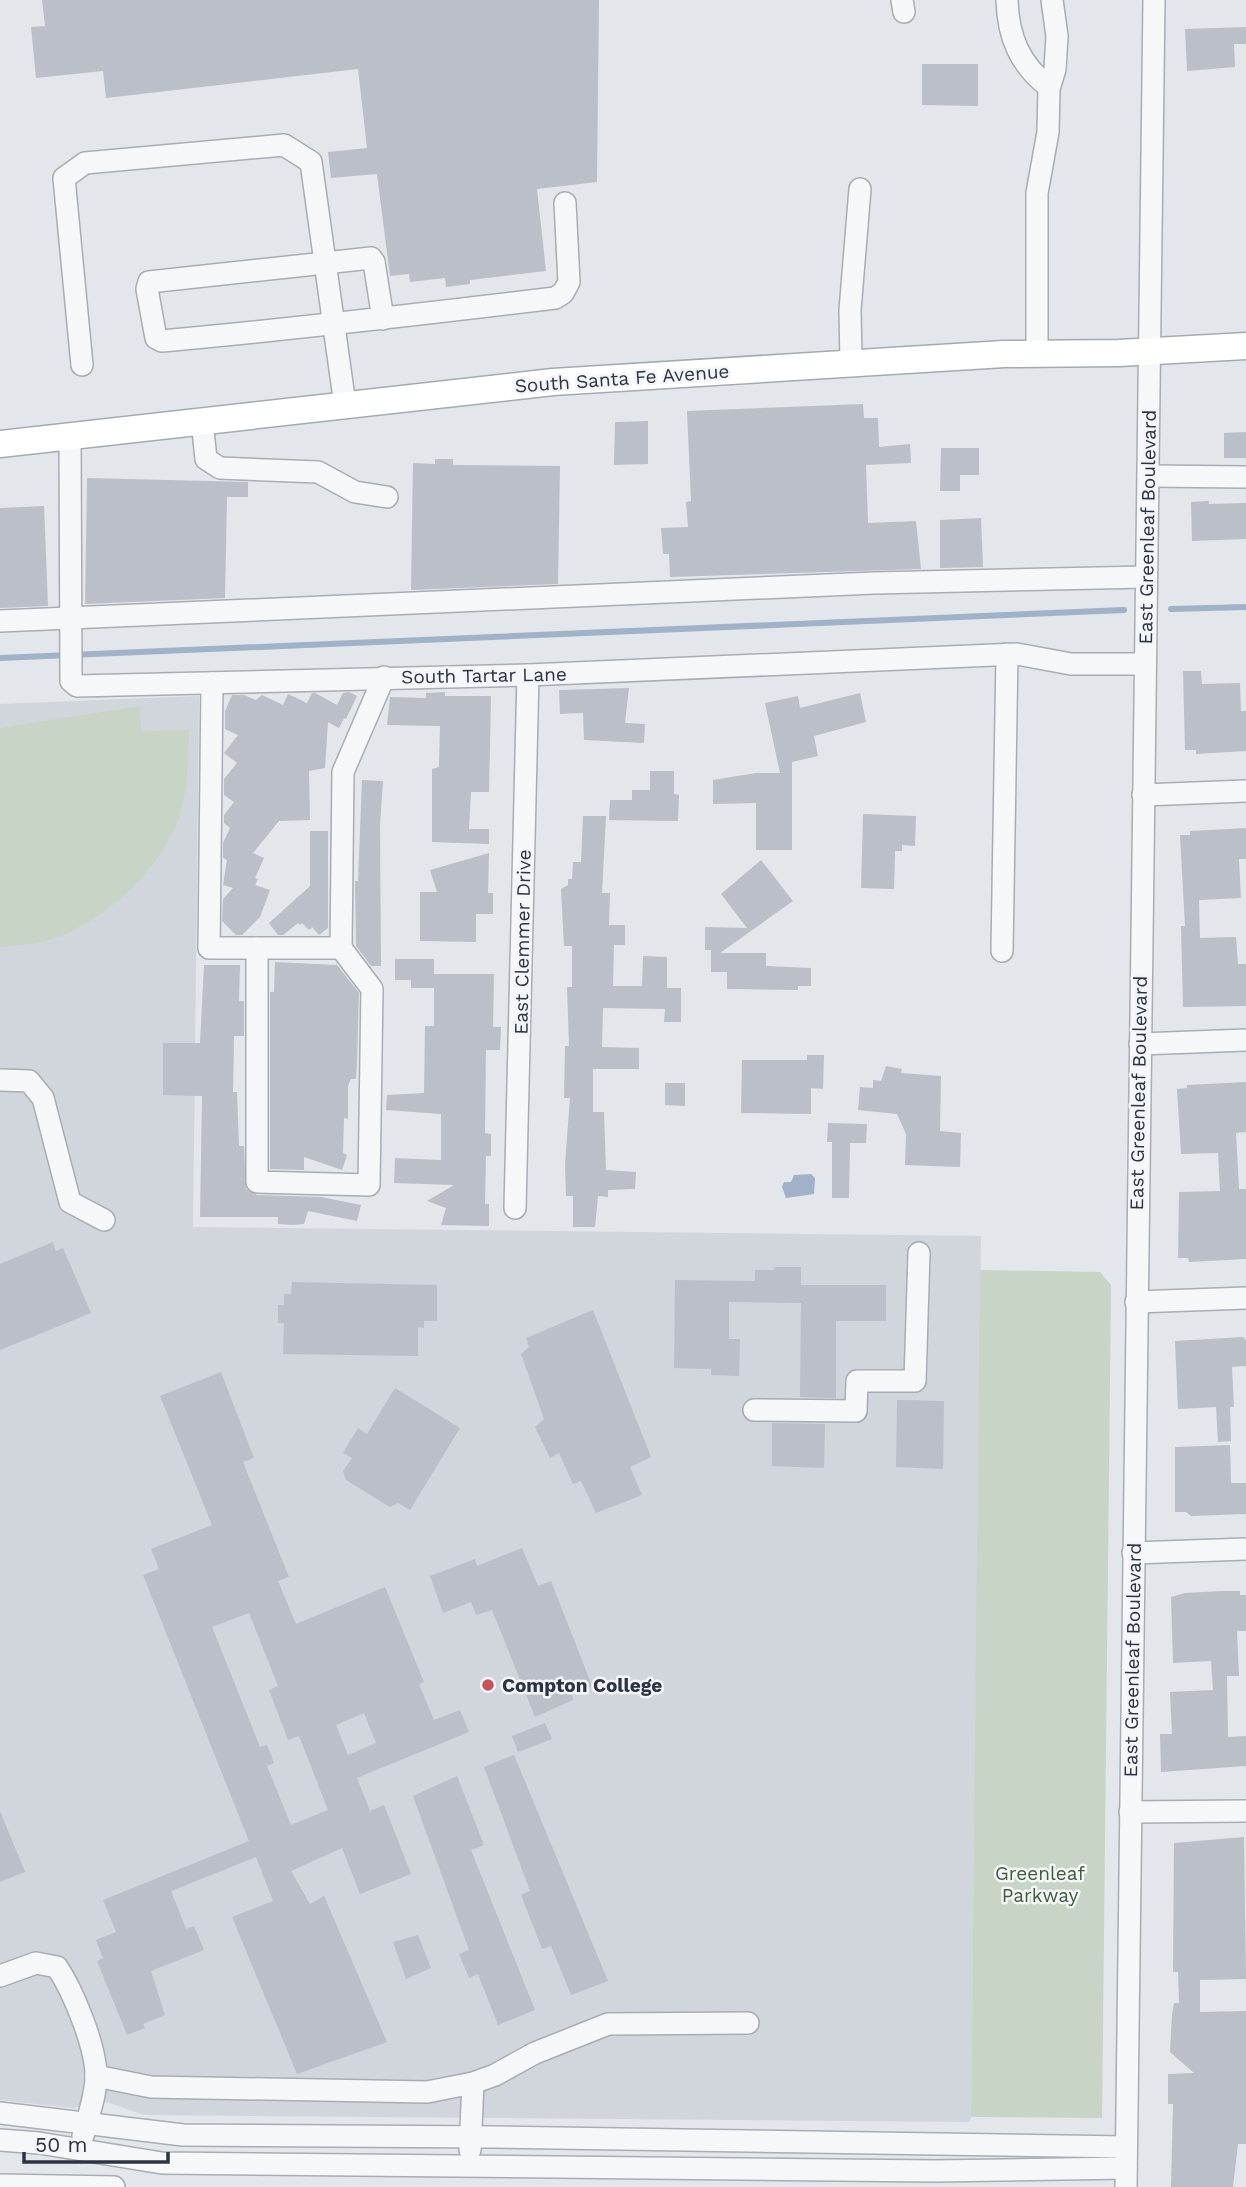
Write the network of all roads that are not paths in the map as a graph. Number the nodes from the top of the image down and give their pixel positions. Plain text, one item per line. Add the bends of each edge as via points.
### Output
1 (1007, 0) edge
2 (1052, 0) edge
3 (1154, 0) edge
4 (1049, 86) junction
5 (860, 189) dead end
6 (565, 203) dead end
7 (326, 264) junction
8 (383, 319) junction
9 (334, 325) junction
10 (1246, 346) edge
11 (1149, 351) junction
12 (1037, 354) junction
13 (851, 362) junction
14 (82, 365) dead end
15 (345, 405) junction
16 (202, 421) junction
17 (70, 435) junction
18 (0, 444) edge
19 (1148, 476) junction
20 (1246, 477) edge
21 (387, 497) dead end
22 (1146, 577) junction
23 (0, 621) edge
24 (69, 624) junction
25 (1007, 654) junction
26 (1144, 664) junction
27 (528, 675) junction
28 (384, 677) junction
29 (212, 683) junction
30 (1246, 791) edge
31 (1143, 795) junction
32 (257, 948) junction
33 (341, 948) junction
34 (1002, 951) dead end
35 (1246, 1040) edge
36 (1140, 1044) junction
37 (0, 1080) edge
38 (515, 1208) dead end
39 (104, 1220) dead end
40 (919, 1252) dead end
41 (1246, 1298) edge
42 (1136, 1302) junction
43 (754, 1410) dead end
44 (1246, 1549) edge
45 (1133, 1553) junction
46 (1246, 1811) edge
47 (1130, 1812) junction
48 (0, 1976) edge
49 (748, 2024) dead end
50 (96, 2076) junction
51 (473, 2083) junction
52 (0, 2113) edge
53 (86, 2124) junction
54 (470, 2137) junction
55 (0, 2140) edge
56 (1125, 2147) junction
57 (79, 2151) junction
58 (470, 2166) junction
59 (994, 2178) edge
60 (1126, 2178) edge
61 (0, 2185) edge
62 (114, 2187) edge

1 - 4 street via 1021,61
2 - 4 street via 1057,36
3 - 11 street, East Greenleaf Boulevard
4 - 12 street via 1048,132 1037,192
5 - 13 street via 850,310
6 - 8 street via 569,282 563,293 555,298
7 - 8 street via 371,258
7 - 9 street
7 - 9 street via 149,282 147,289 156,338 162,341
7 - 14 street via 311,162 284,145 85,163 64,178
8 - 9 street
9 - 15 street
10 - 11 main road, South Santa Fe Avenue
11 - 12 main road, South Santa Fe Avenue
11 - 19 street, East Greenleaf Boulevard
12 - 13 main road, South Santa Fe Avenue
13 - 15 main road, South Santa Fe Avenue via 553,382
15 - 16 main road, South Santa Fe Avenue
16 - 17 main road, South Santa Fe Avenue
16 - 21 street via 206,459 220,468 318,472 355,492
17 - 18 main road, South Santa Fe Avenue
17 - 24 street, South Tartar Lane
19 - 20 street
19 - 22 street, East Greenleaf Boulevard
22 - 24 street via 887,583
22 - 26 street, East Greenleaf Boulevard
23 - 24 street
24 - 29 street, South Tartar Lane via 71,681 77,687
25 - 26 street, South Tartar Lane via 1072,664
25 - 27 street, South Tartar Lane
25 - 34 street
26 - 31 street, East Greenleaf Boulevard
27 - 28 street, South Tartar Lane
27 - 38 street, East Clemmer Drive
28 - 29 street, South Tartar Lane
28 - 33 street via 343,772
29 - 32 street via 209,948
30 - 31 street
31 - 36 street, East Greenleaf Boulevard
32 - 33 street
32 - 33 street via 257,1182 369,1185 372,989
35 - 36 street
36 - 42 street, East Greenleaf Boulevard
37 - 39 street via 29,1081 43,1098 70,1202
40 - 43 street via 915,1381 857,1381 856,1411
41 - 42 street
42 - 45 street, East Greenleaf Boulevard
44 - 45 street
45 - 47 street, East Greenleaf Boulevard
46 - 47 street
47 - 56 street, East Greenleaf Boulevard
48 - 50 street via 36,1963 57,1967 93,2052
49 - 51 street via 615,2023 535,2053
50 - 51 street via 151,2087 427,2092
50 - 53 street
51 - 54 street
52 - 53 street
53 - 54 street via 183,2136
53 - 57 street
54 - 56 street
54 - 58 street
55 - 57 street
56 - 60 street, East Greenleaf Boulevard
57 - 58 street via 162,2163
58 - 59 street via 936,2171
59 - 60 street
61 - 62 street

